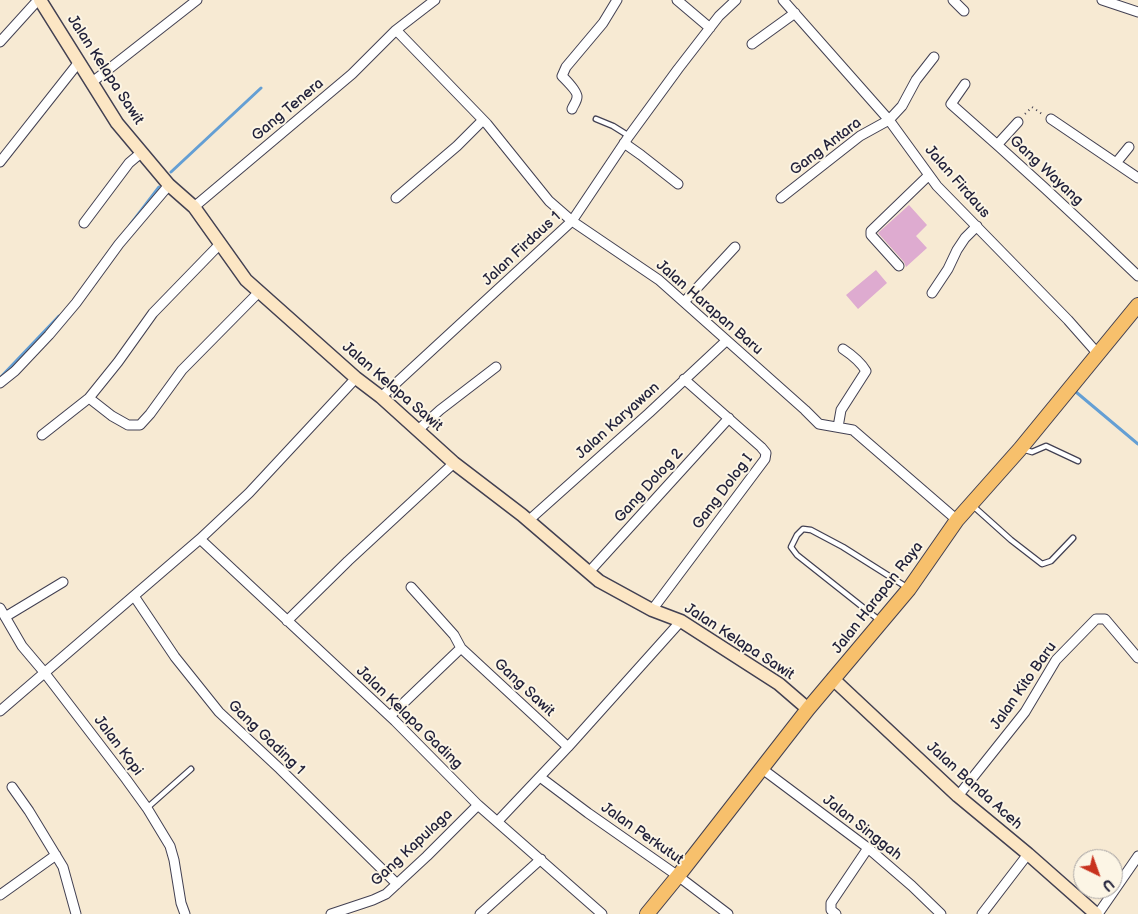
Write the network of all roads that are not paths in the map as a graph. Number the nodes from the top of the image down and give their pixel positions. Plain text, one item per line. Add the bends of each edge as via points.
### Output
1 (39, 0) edge
2 (197, 0) edge
3 (435, 0) edge
4 (616, 0) edge
5 (677, 0) edge
6 (736, 0) edge
7 (783, 0) edge
8 (953, 0) edge
9 (1103, 0) edge
10 (964, 11) dead end
11 (1138, 12) edge
12 (795, 13) junction
13 (710, 28) junction
14 (396, 30) junction
15 (0, 42) edge
16 (752, 44) dead end
17 (934, 56) dead end
18 (80, 62) junction
19 (91, 83) junction
20 (965, 84) dead end
21 (572, 110) dead end
22 (596, 119) dead end
23 (1051, 119) road end
24 (483, 120) junction
25 (889, 120) junction
26 (1018, 122) road end
27 (626, 140) junction
28 (997, 144) junction
29 (1129, 147) dead end
30 (142, 152) junction
31 (0, 162) edge
32 (1116, 163) junction
33 (928, 175) junction
34 (1138, 178) edge
35 (678, 184) dead end
36 (169, 185) junction
37 (396, 198) dead end
38 (781, 198) dead end
39 (194, 207) junction
40 (572, 221) junction
41 (84, 223) dead end
42 (977, 226) junction
43 (220, 244) junction
44 (735, 247) dead end
45 (899, 266) dead end
46 (1138, 276) edge
47 (259, 292) junction
48 (932, 293) dead end
49 (684, 302) junction
50 (1136, 312) edge
51 (726, 341) junction
52 (843, 349) dead end
53 (1098, 354) junction
54 (496, 367) dead end
55 (356, 378) junction
56 (684, 379) junction
57 (0, 383) edge
58 (381, 397) junction
59 (89, 398) junction
60 (729, 418) junction
61 (838, 427) junction
62 (418, 430) junction
63 (42, 435) dead end
64 (1020, 449) junction
65 (1078, 461) dead end
66 (454, 463) junction
67 (971, 504) junction
68 (957, 520) junction
69 (528, 521) junction
70 (1073, 538) dead end
71 (200, 539) junction
72 (589, 572) junction
73 (63, 582) dead end
74 (411, 587) dead end
75 (909, 589) junction
76 (134, 596) junction
77 (0, 608) edge
78 (652, 610) junction
79 (5, 618) junction
80 (287, 621) junction
81 (682, 621) junction
82 (881, 622) junction
83 (461, 648) junction
84 (1138, 658) edge
85 (44, 672) junction
86 (833, 678) junction
87 (808, 709) junction
88 (0, 711) edge
89 (390, 716) junction
90 (568, 747) junction
91 (762, 768) junction
92 (191, 769) dead end
93 (540, 777) junction
94 (12, 787) dead end
95 (958, 796) junction
96 (478, 804) junction
97 (147, 808) junction
98 (498, 821) junction
99 (868, 848) junction
100 (1028, 854) junction
101 (56, 856) junction
102 (1138, 856) edge
103 (541, 859) junction
104 (678, 876) junction
105 (397, 884) junction
106 (0, 895) edge
107 (76, 914) edge
108 (185, 914) edge
109 (331, 914) edge
110 (480, 914) edge
111 (602, 914) edge
112 (647, 914) edge
113 (728, 914) edge
114 (836, 914) edge
115 (941, 914) edge
116 (982, 914) edge
117 (1097, 914) edge

1 - 15 street
1 - 18 main road, Jalan Kelapa Sawit
2 - 19 street
3 - 14 street, Gang Tenera
4 - 21 street via 562,76 576,93
5 - 13 street
6 - 13 street, Jalan Firdaus 1
7 - 12 street, Jalan Firdaus
8 - 10 street
9 - 11 street
12 - 16 street
12 - 25 street, Jalan Firdaus
13 - 27 street, Jalan Firdaus 1
14 - 24 street, Jalan Harapan Baru
14 - 39 street, Gang Tenera via 352,74
17 - 25 street via 902,106
18 - 19 main road, Jalan Kelapa Sawit
18 - 31 street
19 - 30 main road, Jalan Kelapa Sawit via 117,123
20 - 28 street, Gang Wayang via 951,104
22 - 27 lane via 613,126
23 - 32 street
24 - 37 street
24 - 40 street, Jalan Harapan Baru via 549,201
25 - 33 street, Jalan Firdaus
25 - 38 street, Gang Antara via 860,136
26 - 28 street
27 - 35 street
27 - 40 street, Jalan Firdaus 1
28 - 46 street, Gang Wayang
29 - 32 street
30 - 36 main road, Jalan Kelapa Sawit
30 - 41 street via 129,163
32 - 34 street
33 - 42 street, Jalan Firdaus
33 - 45 street via 871,231
36 - 39 main road, Jalan Kelapa Sawit
36 - 57 street via 119,244 50,335
39 - 43 main road, Jalan Kelapa Sawit
40 - 49 street, Jalan Harapan Baru via 659,280
40 - 58 street, Jalan Firdaus 1
42 - 48 street via 965,238
42 - 53 street, Jalan Firdaus
43 - 47 main road, Jalan Kelapa Sawit via 246,280
43 - 59 street via 153,313
44 - 49 street
47 - 55 main road, Jalan Kelapa Sawit
47 - 59 street via 182,370 140,425 128,425
49 - 51 street, Jalan Harapan Baru
50 - 53 main road, Jalan Harapan Raya
51 - 56 street, Jalan Karyawan
51 - 61 street, Jalan Harapan Baru via 819,424
52 - 61 street via 866,371 841,410
53 - 64 main road, Jalan Harapan Raya
54 - 62 street
55 - 58 main road, Jalan Kelapa Sawit
55 - 71 street via 249,493
56 - 60 street, Gang Dolog I
56 - 69 street, Jalan Karyawan
58 - 62 main road, Jalan Kelapa Sawit
59 - 63 street
60 - 72 street, Gang Dolog 2
60 - 78 street, Gang Dolog I via 761,447 766,454 765,459
61 - 68 street, Jalan Harapan Baru via 852,430
62 - 66 main road, Jalan Kelapa Sawit
64 - 65 lane via 1032,452 1046,446
64 - 67 main road, Jalan Harapan Raya
66 - 69 main road, Jalan Kelapa Sawit
66 - 80 street
67 - 68 main road, Jalan Harapan Raya
67 - 70 lane via 1042,564 1051,561
68 - 75 main road, Jalan Harapan Raya
69 - 72 main road, Jalan Kelapa Sawit
71 - 76 street
71 - 80 street, Jalan Kelapa Gading
72 - 78 main road, Jalan Kelapa Sawit via 599,581
73 - 79 street
74 - 83 street, Gang Sawit via 454,635
75 - 82 main road, Jalan Harapan Raya
75 - 82 lane via 811,530 803,529 797,535 792,546 797,555
76 - 85 street
76 - 105 street, Gang Gading 1 via 175,658 219,712
77 - 79 street, Jalan Kopi
78 - 81 main road, Jalan Kelapa Sawit
79 - 85 street, Jalan Kopi via 22,646
80 - 89 street, Jalan Kelapa Gading
81 - 87 main road, Jalan Kelapa Sawit via 779,684
81 - 90 street
82 - 86 main road, Jalan Harapan Raya
83 - 89 street
83 - 90 street, Gang Sawit
84 - 95 street, Jalan Kito Baru via 1105,619 1096,618 1056,660 1025,712
85 - 88 street
85 - 97 street, Jalan Kopi
86 - 87 main road, Jalan Harapan Raya
86 - 95 main road, Jalan Banda Aceh
87 - 91 main road, Jalan Harapan Raya
89 - 96 street, Jalan Kelapa Gading
90 - 93 street
91 - 99 street, Jalan Singgah
91 - 104 main road, Jalan Harapan Raya
92 - 97 lane
93 - 98 street
93 - 104 street, Jalan Perkutut
94 - 101 street
95 - 100 main road, Jalan Banda Aceh
96 - 98 street, Jalan Kelapa Gading
96 - 105 street, Gang Kapulaga
97 - 108 street, Jalan Kopi via 170,846
98 - 103 street, Jalan Kelapa Gading
99 - 114 street via 832,900 832,911
99 - 115 street, Jalan Singgah
100 - 116 street
100 - 117 main road, Jalan Banda Aceh
101 - 106 street
101 - 107 street via 63,867
102 - 117 street
103 - 110 street
103 - 111 street, Jalan Kelapa Gading
104 - 112 main road, Jalan Harapan Raya
104 - 113 street, Jalan Perkutut
105 - 109 street, Gang Kapulaga via 373,900

